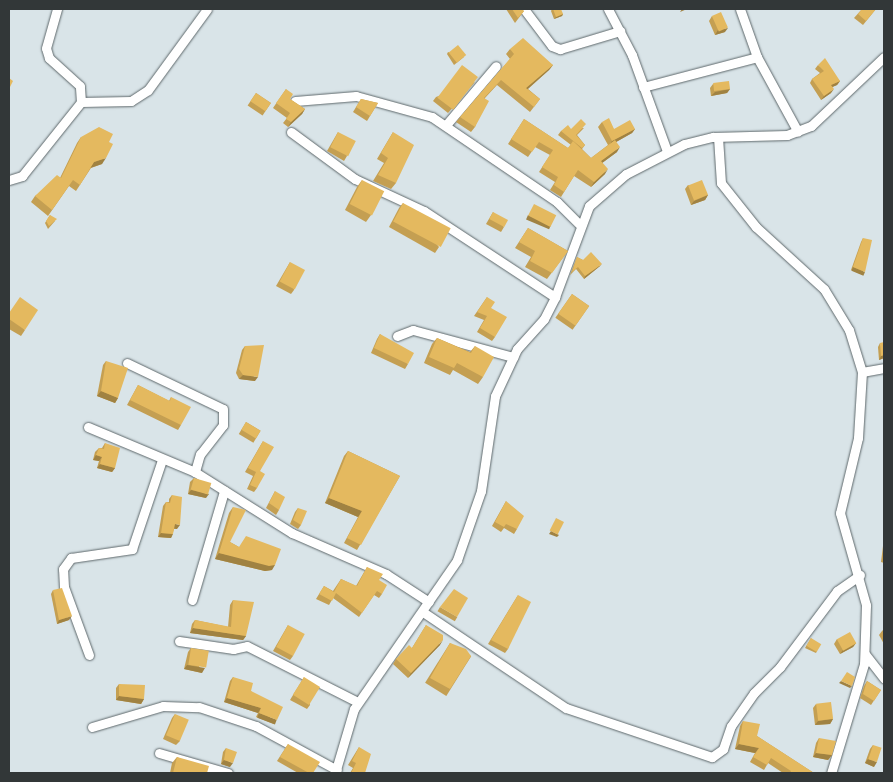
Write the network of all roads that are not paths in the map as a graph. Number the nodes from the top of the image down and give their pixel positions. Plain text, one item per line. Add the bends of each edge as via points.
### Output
1 (57, 9) edge
2 (207, 9) edge
3 (524, 9) edge
4 (608, 9) edge
5 (740, 9) edge
6 (620, 31) junction
7 (758, 57) junction
8 (884, 57) edge
9 (496, 66) dead end
10 (643, 87) junction
11 (295, 101) edge
12 (81, 102) junction
13 (446, 125) junction
14 (291, 132) dead end
15 (798, 132) junction
16 (718, 137) junction
17 (668, 151) junction
18 (9, 180) edge
19 (579, 224) junction
20 (555, 297) junction
21 (397, 336) dead end
22 (513, 356) junction
23 (128, 363) dead end
24 (884, 368) edge
25 (862, 372) junction
26 (88, 427) dead end
27 (162, 460) junction
28 (195, 472) junction
29 (224, 490) junction
30 (860, 575) junction
31 (192, 600) dead end
32 (429, 602) junction
33 (423, 612) junction
34 (179, 641) dead end
35 (865, 654) junction
36 (88, 655) dead end
37 (884, 678) edge
38 (358, 702) junction
39 (92, 727) dead end
40 (159, 753) dead end
41 (336, 772) edge
42 (228, 773) edge
43 (831, 773) edge

1 - 12 street via 48,26 49,58 80,86
2 - 12 street via 148,90 132,101
3 - 6 street via 552,46 560,49
4 - 6 street
5 - 7 street
6 - 10 street
7 - 10 street
7 - 15 street
8 - 15 street via 838,106
9 - 13 street
10 - 17 street
11 - 13 street via 356,96 406,107
12 - 18 street via 22,176
13 - 19 street via 556,202
14 - 20 street via 355,179 412,204
15 - 16 street
16 - 17 street
16 - 25 street via 721,183 737,207 776,248 824,289 849,330
17 - 19 street via 601,193
19 - 20 street
20 - 22 street via 544,319
21 - 22 street via 413,330
22 - 32 street via 495,396 472,521 457,560
23 - 28 street via 222,409 223,425 200,454
24 - 25 street
25 - 30 street via 858,438 840,513
26 - 27 street
27 - 28 street
27 - 36 street via 132,549 76,557 63,569 64,587
28 - 29 street
29 - 31 street
29 - 32 street via 292,533 386,574
30 - 33 street via 837,591 780,667 754,693 731,726 723,749 712,757 566,708
30 - 35 street via 866,605
32 - 33 street
33 - 38 street
34 - 38 street via 233,649 248,646
35 - 37 street
35 - 43 street
38 - 41 street
39 - 41 street via 163,706 200,707 256,726
40 - 42 street

